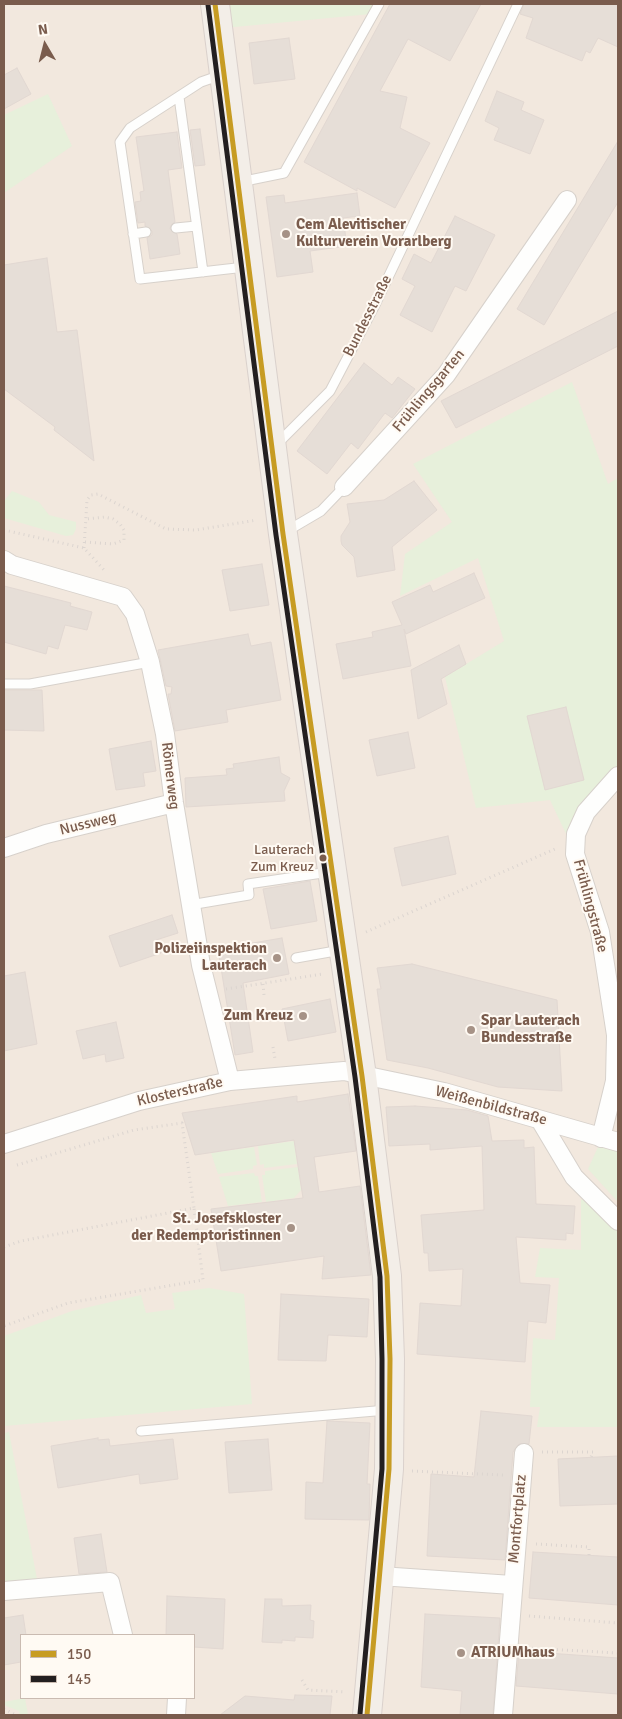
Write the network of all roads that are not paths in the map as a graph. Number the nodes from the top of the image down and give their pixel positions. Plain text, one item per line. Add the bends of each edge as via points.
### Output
1 (215, 4) edge
2 (380, 4) edge
3 (518, 4) edge
4 (224, 74) junction
5 (179, 97) junction
6 (238, 182) junction
7 (566, 200) dead end
8 (196, 226) junction
9 (176, 228) dead end
10 (146, 232) dead end
11 (133, 234) junction
12 (248, 267) junction
13 (203, 272) junction
14 (272, 449) junction
15 (344, 487) joint
16 (282, 525) junction
17 (4, 560) edge
18 (150, 662) junction
19 (4, 684) edge
20 (618, 776) edge
21 (174, 803) junction
22 (4, 848) edge
23 (332, 872) junction
24 (190, 905) junction
25 (344, 954) junction
26 (296, 958) dead end
27 (362, 1076) junction
28 (230, 1081) junction
29 (540, 1120) junction
30 (610, 1140) edge
31 (4, 1144) edge
32 (618, 1221) edge
33 (390, 1410) junction
34 (141, 1432) dead end
35 (524, 1453) road end
36 (380, 1576) junction
37 (512, 1585) junction
38 (4, 1591) edge
39 (123, 1634) edge
40 (176, 1699) edge
41 (176, 1715) edge
42 (367, 1715) edge
43 (503, 1715) edge

1 - 4 main road
2 - 6 lane via 284,173
3 - 14 lane, Bundesstraße via 375,305 330,390
4 - 5 lane via 201,82
4 - 6 main road
5 - 8 lane
5 - 11 lane via 130,128 120,142
6 - 12 main road
7 - 15 street, Frühlingsgarten via 446,375
8 - 9 lane
8 - 13 lane
10 - 11 lane
11 - 13 lane via 140,279
12 - 13 lane
12 - 14 main road
14 - 16 main road
15 - 16 lane, Frühlingsgarten via 321,511
16 - 23 main road
17 - 18 street, Römerweg via 123,597 135,614
18 - 19 lane via 30,684
18 - 21 street, Römerweg via 165,734
20 - 30 street, Frühlingstraße via 586,812 576,834 575,854 600,932 616,1035
21 - 22 street, Nussweg via 46,834
21 - 24 street, Römerweg
23 - 24 lane via 248,884 249,895
23 - 25 main road
24 - 28 street, Römerweg
25 - 26 lane
25 - 27 main road
27 - 28 street, Klosterstraße via 344,1071
27 - 29 street, Weißenbildstraße via 444,1092
27 - 33 main road via 388,1292
28 - 31 street, Klosterstraße via 139,1101
29 - 30 street, Weißenbildstraße
29 - 32 street via 574,1178
33 - 34 lane
33 - 36 main road via 389,1470
35 - 37 street, Montfortplatz
36 - 37 street, Montfortplatz
36 - 42 main road
37 - 43 street, Montfortplatz
38 - 39 street via 115,1582
40 - 41 street

